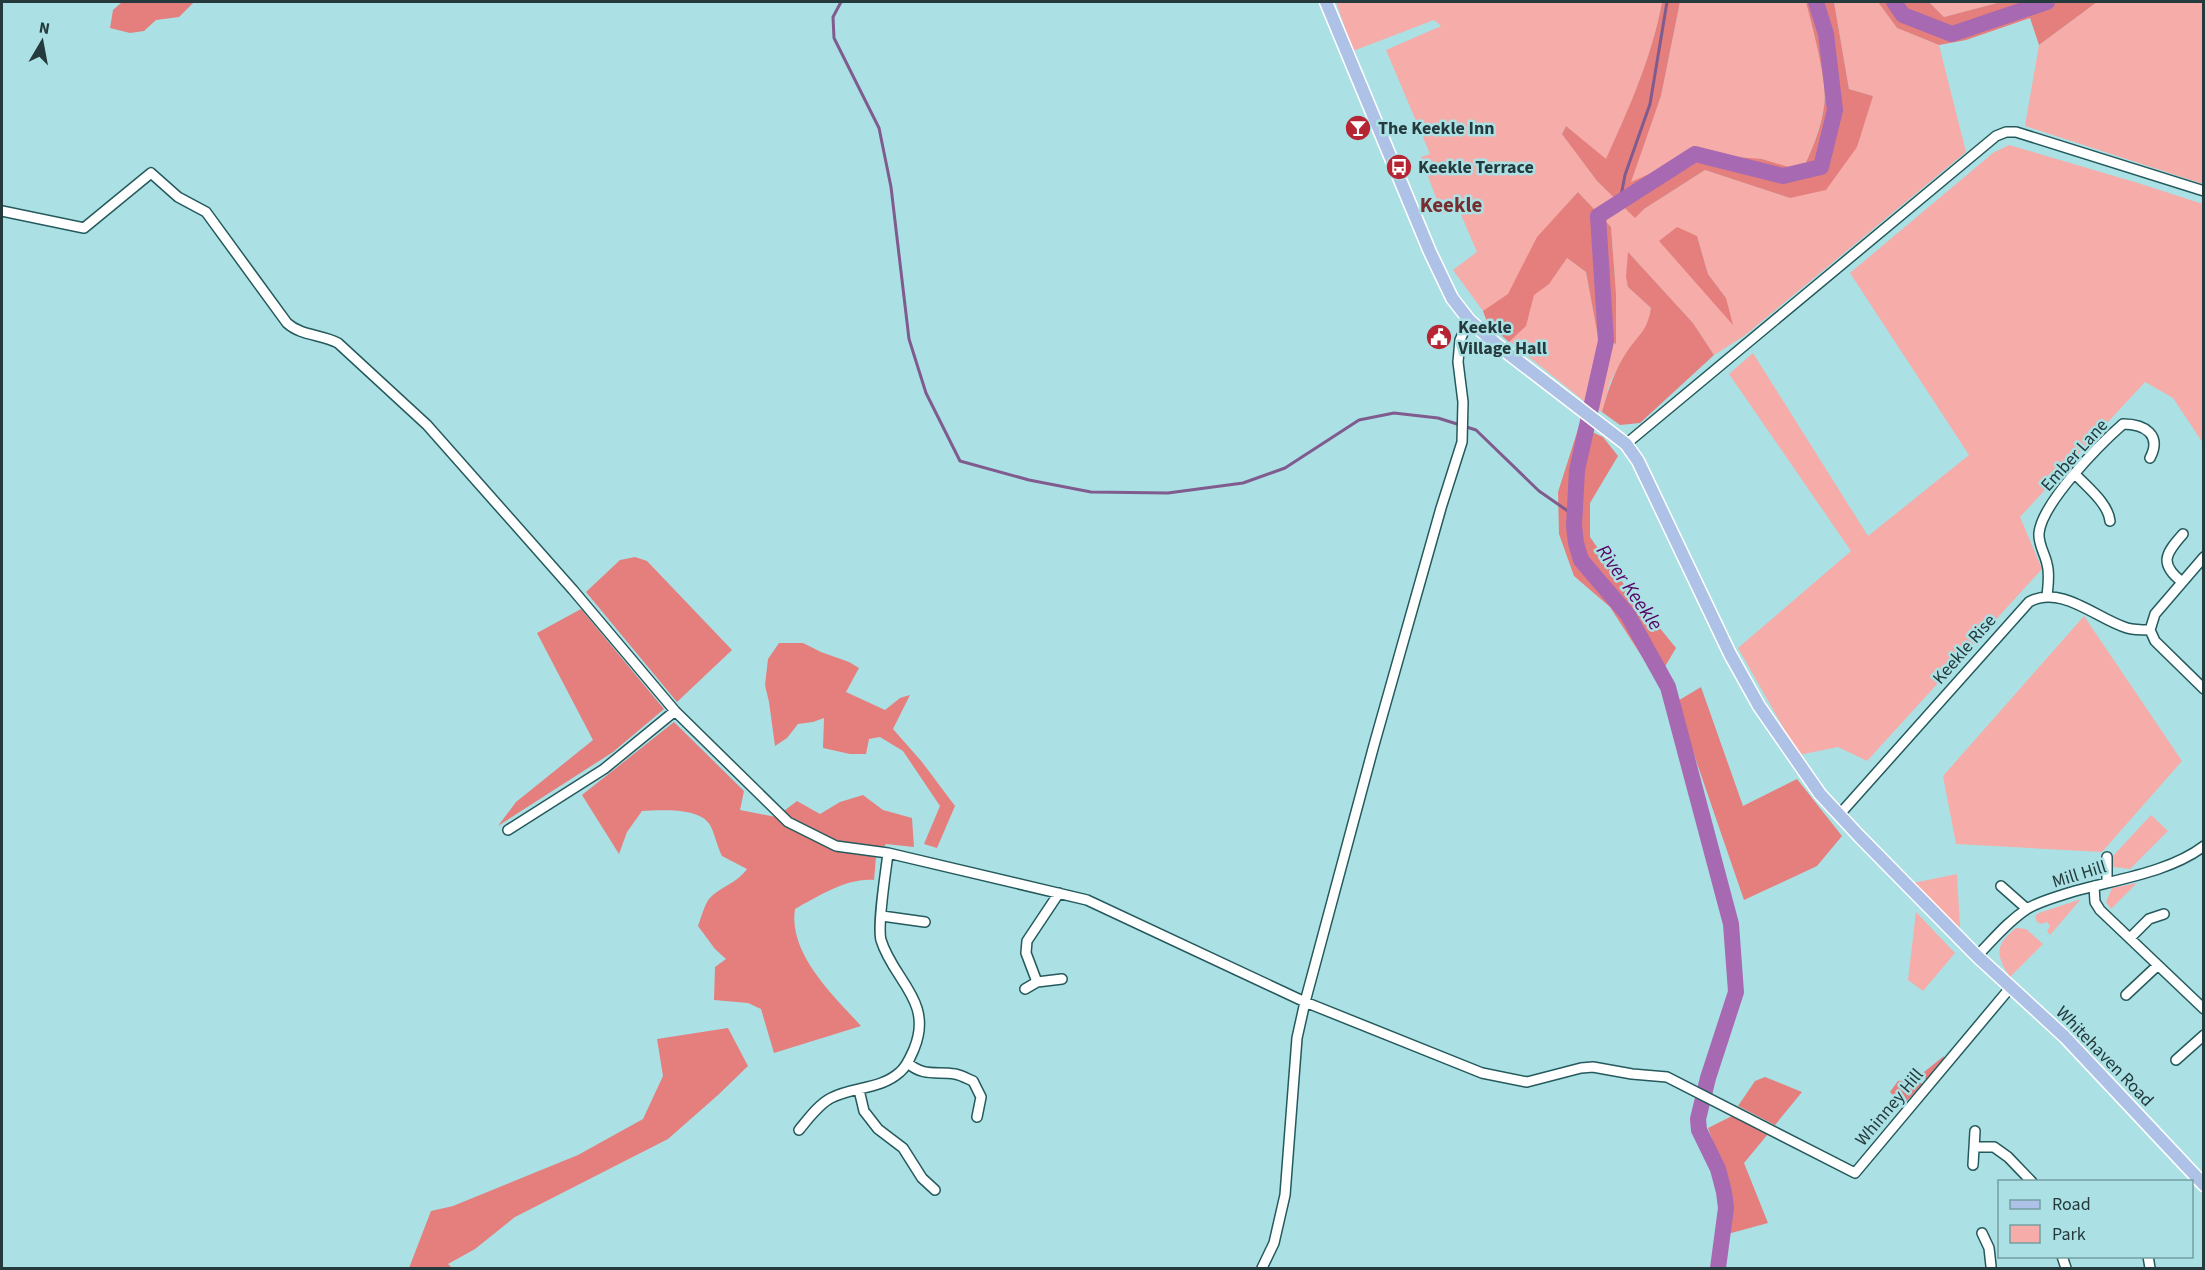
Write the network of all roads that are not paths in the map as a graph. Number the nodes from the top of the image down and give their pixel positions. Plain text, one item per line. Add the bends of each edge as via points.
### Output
1 (1326, 2) edge
2 (2204, 191) edge
3 (2, 211) edge
4 (1469, 320) junction
5 (1626, 444) junction
6 (2150, 458) dead end
7 (2075, 474) junction
8 (2110, 521) dead end
9 (2183, 534) dead end
10 (2204, 557) edge
11 (2182, 582) junction
12 (2047, 597) junction
13 (2150, 630) junction
14 (2202, 684) edge
15 (675, 711) junction
16 (1839, 815) junction
17 (508, 830) dead end
18 (2203, 847) edge
19 (888, 853) junction
20 (2107, 857) dead end
21 (2108, 882) junction
22 (2001, 886) dead end
23 (2094, 886) junction
24 (1059, 893) junction
25 (2027, 909) junction
26 (2164, 914) dead end
27 (882, 916) junction
28 (925, 922) dead end
29 (2130, 938) junction
30 (1977, 956) junction
31 (2157, 966) junction
32 (1062, 979) dead end
33 (1036, 982) junction
34 (2010, 988) junction
35 (1025, 989) dead end
36 (2126, 995) dead end
37 (1305, 1002) junction
38 (2204, 1009) edge
39 (2204, 1035) edge
40 (2176, 1060) dead end
41 (908, 1063) junction
42 (860, 1090) junction
43 (977, 1117) dead end
44 (799, 1130) dead end
45 (1975, 1131) dead end
46 (1974, 1147) junction
47 (1973, 1165) dead end
48 (2030, 1180) edge
49 (2204, 1185) edge
50 (935, 1190) dead end
51 (1982, 1233) dead end
52 (1998, 1245) edge
53 (1989, 1248) junction
54 (1991, 1266) dead end
55 (1262, 1269) edge

1 - 4 main road, Whitehaven Road via 1441,279
2 - 5 street via 2007,132 1989,142
3 - 15 street via 84,228 151,173 178,197 206,212 287,323 300,332 338,343 427,425
4 - 5 main road, Whitehaven Road
4 - 37 street via 1460,340 1458,362 1462,442 1377,734
5 - 16 main road, Whitehaven Road via 1638,461 1707,609 1759,706
6 - 7 street, Ember Lane via 2155,449 2154,438 2136,424 2123,424
7 - 8 street via 2105,508
7 - 12 street, Ember Lane via 2056,496 2039,533 2048,566
9 - 11 street via 2166,560 2168,568
10 - 11 street
11 - 13 street via 2154,615
12 - 13 street via 2063,599 2127,628
12 - 16 street, Keekle Rise via 2023,607
13 - 14 street via 2155,641
15 - 17 street via 604,769
15 - 19 street via 788,822 836,846
16 - 30 main road, Whitehaven Road
18 - 21 street, Mill Hill via 2172,865
19 - 24 street
19 - 27 street
20 - 21 street
21 - 23 street, Mill Hill
22 - 25 street
23 - 25 street, Mill Hill
23 - 29 street via 2100,910
24 - 33 street via 1027,941 1026,953
24 - 37 street via 1087,900
25 - 30 street, Mill Hill via 2002,928
26 - 29 street via 2149,919
27 - 28 street
27 - 41 street via 880,938 891,963 915,998 919,1018 917,1041
29 - 31 street
30 - 34 main road, Whitehaven Road
31 - 36 street
31 - 38 street
32 - 33 street
33 - 35 street
34 - 37 street, Whinney Hill via 1855,1173 1661,1075 1581,1068 1527,1082 1482,1073
34 - 49 main road, Whitehaven Road via 2065,1037
37 - 55 street via 1297,1038 1282,1212 1274,1244
39 - 40 street
41 - 42 street via 885,1083
41 - 43 street via 915,1070 955,1074 973,1081 981,1096
42 - 44 street via 829,1099
42 - 50 street via 864,1111 878,1129 903,1148 922,1178
45 - 46 street
46 - 47 street
46 - 48 street via 1995,1147
51 - 53 street
52 - 53 street
53 - 54 street

